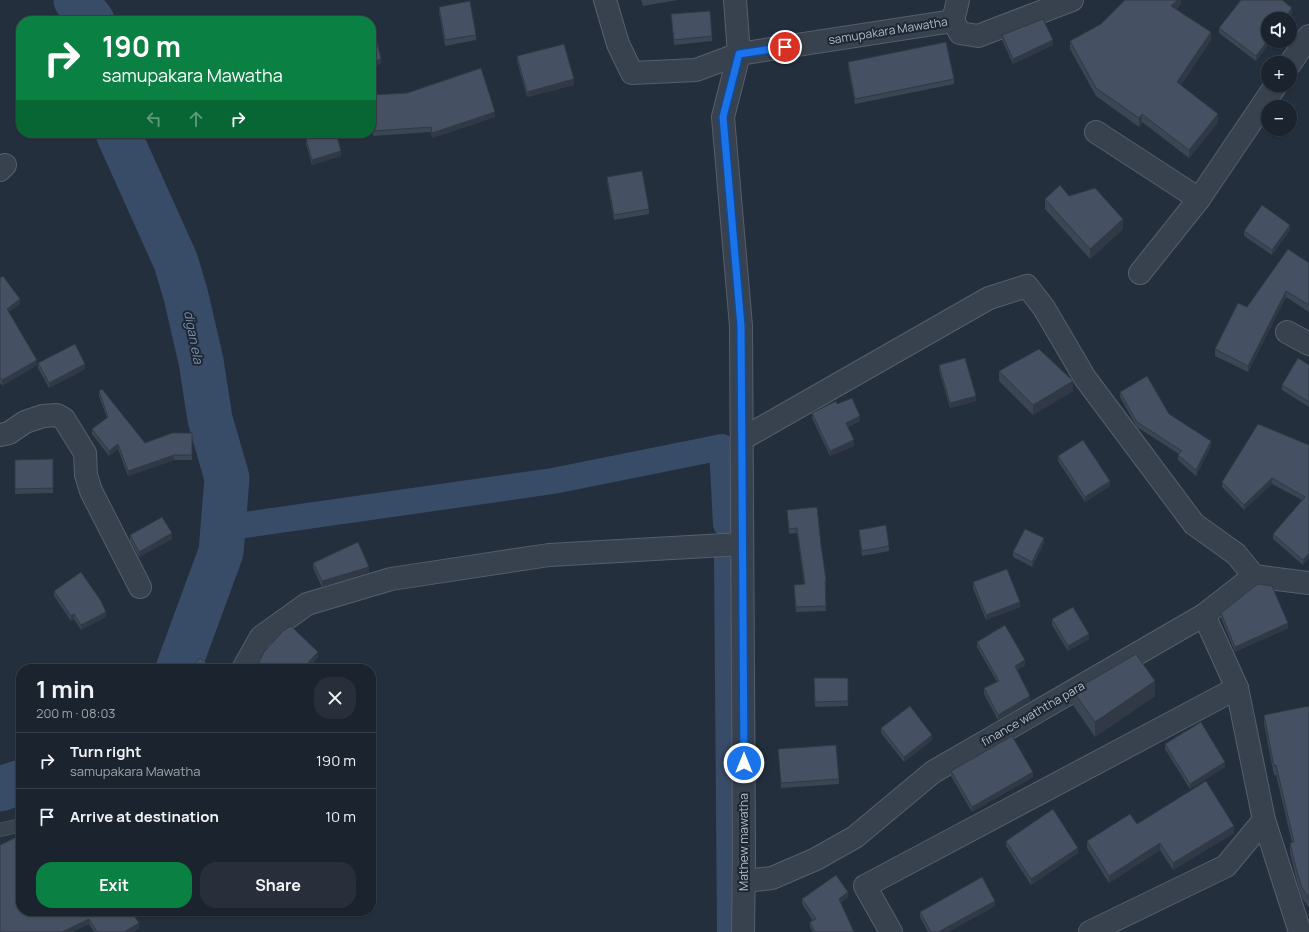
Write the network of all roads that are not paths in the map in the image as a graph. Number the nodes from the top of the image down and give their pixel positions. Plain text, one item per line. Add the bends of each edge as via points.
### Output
1 (605, 0) edge
2 (735, 0) edge
3 (958, 0) edge
4 (1072, 0) edge
5 (953, 21) junction
6 (1309, 36) edge
7 (739, 54) junction
8 (1295, 56) edge
9 (1271, 92) edge
10 (1096, 132) dead end
11 (1199, 199) junction
12 (1140, 273) dead end
13 (1287, 332) dead end
14 (1309, 344) edge
15 (0, 435) edge
16 (742, 439) junction
17 (742, 544) junction
18 (1254, 576) junction
19 (1309, 583) edge
20 (140, 587) dead end
21 (1204, 615) junction
22 (246, 664) edge
23 (1237, 688) junction
24 (1264, 820) junction
25 (16, 826) edge
26 (0, 830) edge
27 (744, 881) junction
28 (743, 932) edge
29 (890, 932) edge
30 (1090, 932) edge
31 (1300, 932) edge

1 - 7 street via 618,44 632,72 696,70
2 - 7 street, Mathew mawatha
3 - 5 street
4 - 5 street, samupakara Mawatha via 978,36 960,33
5 - 7 street, samupakara Mawatha
6 - 8 street
7 - 16 street, Mathew mawatha via 723,117 741,326
9 - 11 street
10 - 11 street
11 - 12 street
13 - 14 street
15 - 20 street via 43,416 57,415 64,419 85,453 86,474 91,491
16 - 17 street, Mathew mawatha
16 - 18 street via 989,298 1027,286 1044,308 1085,378 1194,524 1236,554
17 - 22 street via 549,555 392,579 307,604 261,637
17 - 27 street, Mathew mawatha
18 - 19 street
18 - 21 street, finance waththa para
21 - 23 street
21 - 27 street, finance waththa para via 933,772 855,837 816,859 772,878
23 - 24 street
23 - 29 street via 865,886
24 - 30 street via 1226,866
24 - 31 street
25 - 26 lane
27 - 28 street, Mathew mawatha

